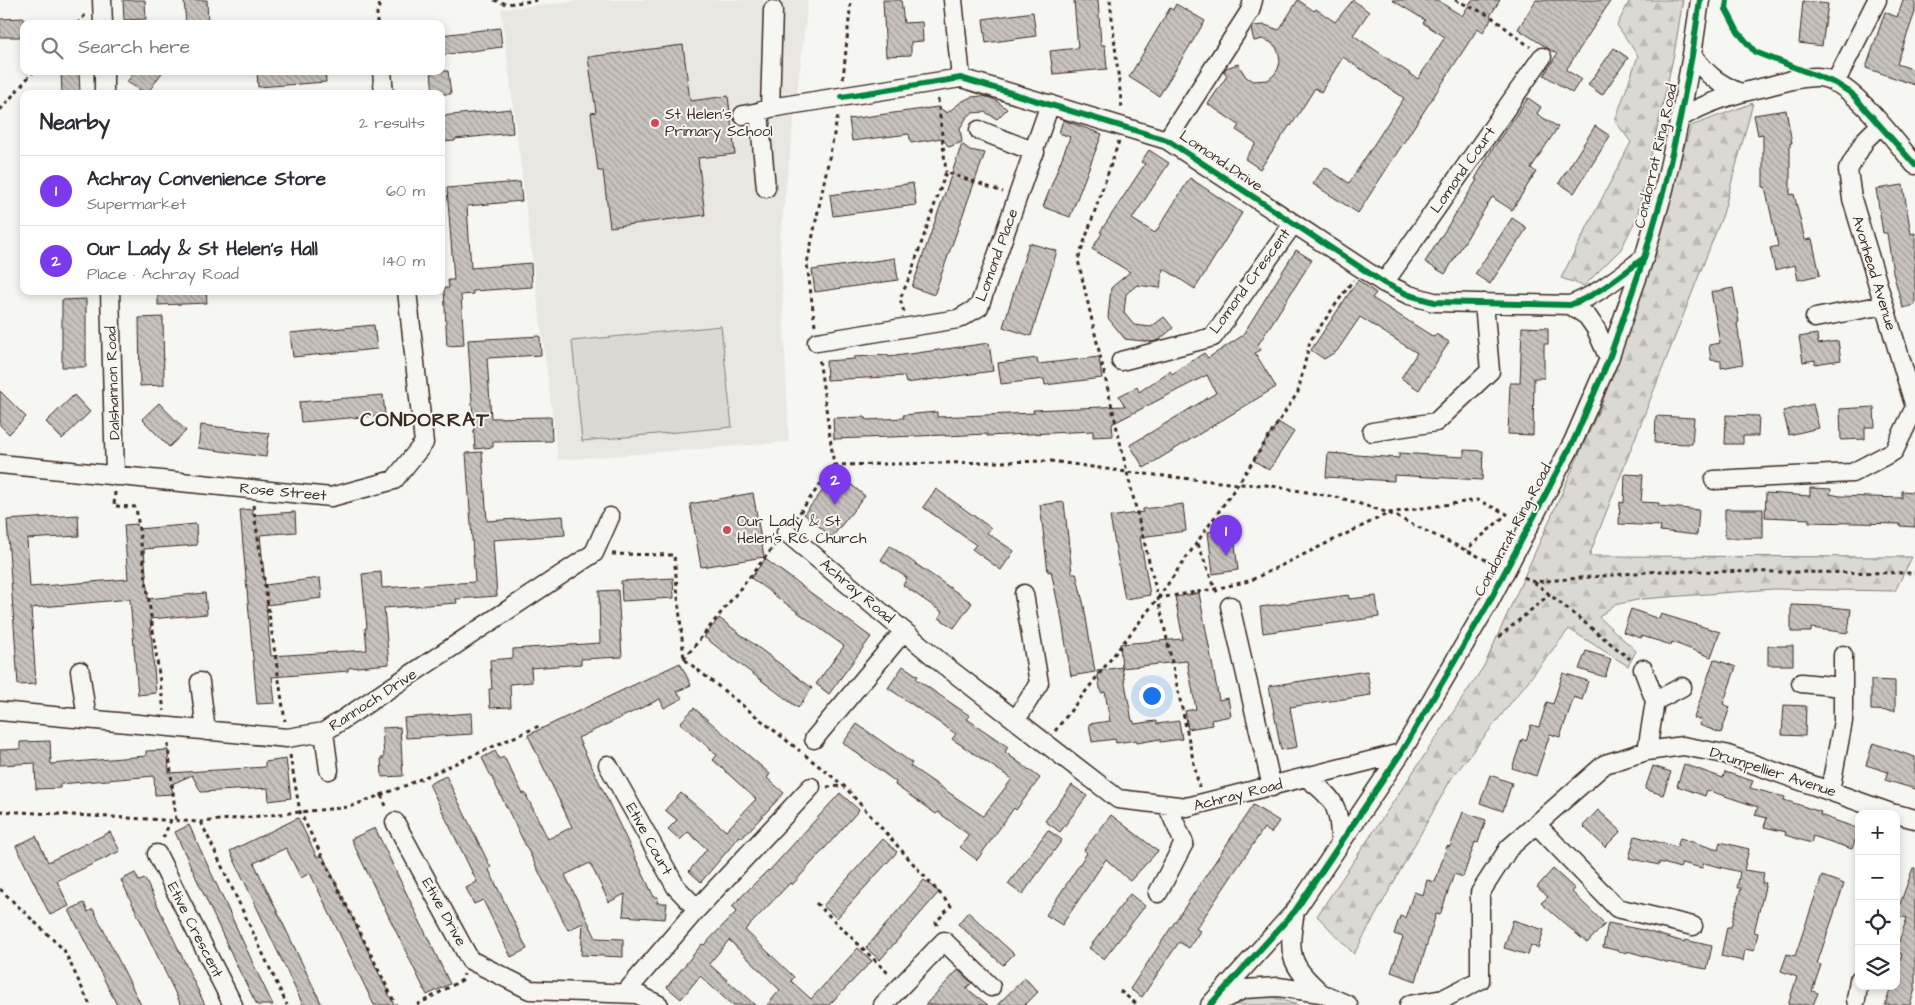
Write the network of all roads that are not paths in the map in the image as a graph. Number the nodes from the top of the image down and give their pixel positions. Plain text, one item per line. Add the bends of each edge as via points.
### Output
1 (102, 0) edge
2 (953, 0) edge
3 (1700, 0) edge
4 (1877, 0) edge
5 (1252, 6) edge
6 (774, 10) dead end
7 (103, 20) edge
8 (1692, 55) junction
9 (1542, 58) road end
10 (104, 75) edge
11 (382, 75) edge
12 (962, 78) junction
13 (1835, 83) junction
14 (104, 90) edge
15 (384, 90) edge
16 (1740, 93) junction
17 (1050, 104) junction
18 (757, 112) junction
19 (1680, 118) junction
20 (1881, 124) junction
21 (980, 130) dead end
22 (1167, 140) junction
23 (1035, 152) junction
24 (1915, 165) edge
25 (766, 188) dead end
26 (1292, 224) junction
27 (1644, 258) junction
28 (1384, 283) junction
29 (110, 295) edge
30 (407, 295) edge
31 (1484, 303) junction
32 (1570, 305) junction
33 (1884, 305) junction
34 (1815, 318) dead end
35 (817, 342) dead end
36 (1609, 359) junction
37 (1121, 361) dead end
38 (1372, 432) dead end
39 (0, 464) edge
40 (116, 476) junction
41 (1714, 480) dead end
42 (610, 517) dead end
43 (786, 532) dead end
44 (1024, 594) dead end
45 (1230, 606) road end
46 (904, 631) junction
47 (1842, 655) dead end
48 (1642, 669) road end
49 (80, 672) dead end
50 (200, 682) dead end
51 (1801, 683) dead end
52 (1682, 687) dead end
53 (1843, 687) junction
54 (1655, 701) junction
55 (0, 710) edge
56 (88, 720) junction
57 (1016, 720) junction
58 (206, 732) junction
59 (324, 732) junction
60 (814, 739) dead end
61 (1647, 751) junction
62 (1401, 754) junction
63 (608, 765) dead end
64 (329, 770) dead end
65 (1307, 778) junction
66 (811, 787) dead end
67 (1272, 787) junction
68 (1830, 790) junction
69 (1167, 805) junction
70 (1884, 810) edge
71 (1900, 815) edge
72 (1915, 819) edge
73 (395, 822) dead end
74 (1536, 824) junction
75 (1340, 842) junction
76 (157, 854) dead end
77 (1158, 893) dead end
78 (697, 909) junction
79 (1295, 911) junction
80 (1693, 926) dead end
81 (991, 987) dead end
82 (1858, 990) edge
83 (1321, 993) junction
84 (626, 994) junction
85 (1856, 1000) dead end
86 (233, 1005) edge
87 (659, 1005) edge
88 (883, 1005) edge
89 (1211, 1005) edge
90 (1348, 1005) edge
91 (1409, 1005) edge

1 - 7 street
2 - 12 street
3 - 8 street, Condorrat Ring Road
4 - 13 street
5 - 22 street
6 - 18 street
8 - 16 street via 1706,73
8 - 19 street, Condorrat Ring Road
9 - 28 street, Lomond Court
10 - 14 street
11 - 15 street
12 - 17 street, Lomond Drive
12 - 18 street, Lomond Drive
13 - 16 street via 1819,77
13 - 20 street via 1852,92
16 - 19 street via 1700,106
17 - 22 street, Lomond Drive
17 - 23 street, Lomond Place
18 - 25 street
19 - 27 street, Condorrat Ring Road
20 - 24 street
20 - 33 street, Avonhead Avenue via 1865,140 1848,170 1852,199
21 - 23 street
22 - 26 street, Lomond Drive
23 - 35 street, Lomond Place via 978,307 958,319
26 - 28 street, Lomond Drive
26 - 37 street, Lomond Crescent via 1213,336
27 - 32 street via 1589,298
27 - 36 street, Condorrat Ring Road
28 - 31 street, Lomond Drive via 1434,302
29 - 40 street, Dalshannon Road
30 - 40 street, Rose Street via 424,443 394,480 332,498
31 - 32 street, Lomond Drive
31 - 38 street via 1490,371 1436,422
32 - 36 street via 1587,316
33 - 34 street
33 - 41 street, Avonhead Avenue via 1915,407 1894,451 1852,473
36 - 62 street, Condorrat Ring Road via 1573,442 1528,530
39 - 40 street, Rose Street
42 - 59 street, Rannoch Drive via 594,553
43 - 46 street, Achray Road
44 - 57 street via 1039,683
45 - 67 street
46 - 57 street, Achray Road
46 - 60 street, Achray Road
47 - 53 street
48 - 54 street
49 - 56 street
50 - 58 street
51 - 53 street
52 - 54 street
53 - 68 street via 1843,721
54 - 61 street
55 - 56 street, Rannoch Drive
56 - 58 street, Rannoch Drive
57 - 69 street, Achray Road via 1118,799
58 - 59 street, Rannoch Drive via 287,738
59 - 64 street
61 - 68 street, Drumpellier Avenue via 1683,746 1725,754
61 - 74 street, Drumpellier Avenue via 1605,764
62 - 65 street, Achray Road
62 - 75 street, Condorrat Ring Road
63 - 78 street, Etive Court via 676,887
65 - 67 street, Achray Road
65 - 75 street via 1324,790 1336,807
66 - 78 street
67 - 69 street, Achray Road via 1187,807
68 - 70 street, Drumpellier Avenue
69 - 77 street via 1184,844
71 - 72 street, Drumpellier Avenue
73 - 84 street, Etive Drive via 470,960 530,990
74 - 80 street via 1617,908
74 - 91 street, Drumpellier Avenue via 1509,848 1480,893 1480,980 1443,999
75 - 79 street, Condorrat Ring Road
76 - 86 street, Etive Crescent
78 - 84 street
79 - 83 street via 1290,941 1295,964
79 - 89 street, Condorrat Ring Road
81 - 88 street via 944,941
82 - 85 street
83 - 89 street via 1278,987 1244,989
83 - 90 street
84 - 87 street, Etive Drive via 637,994

